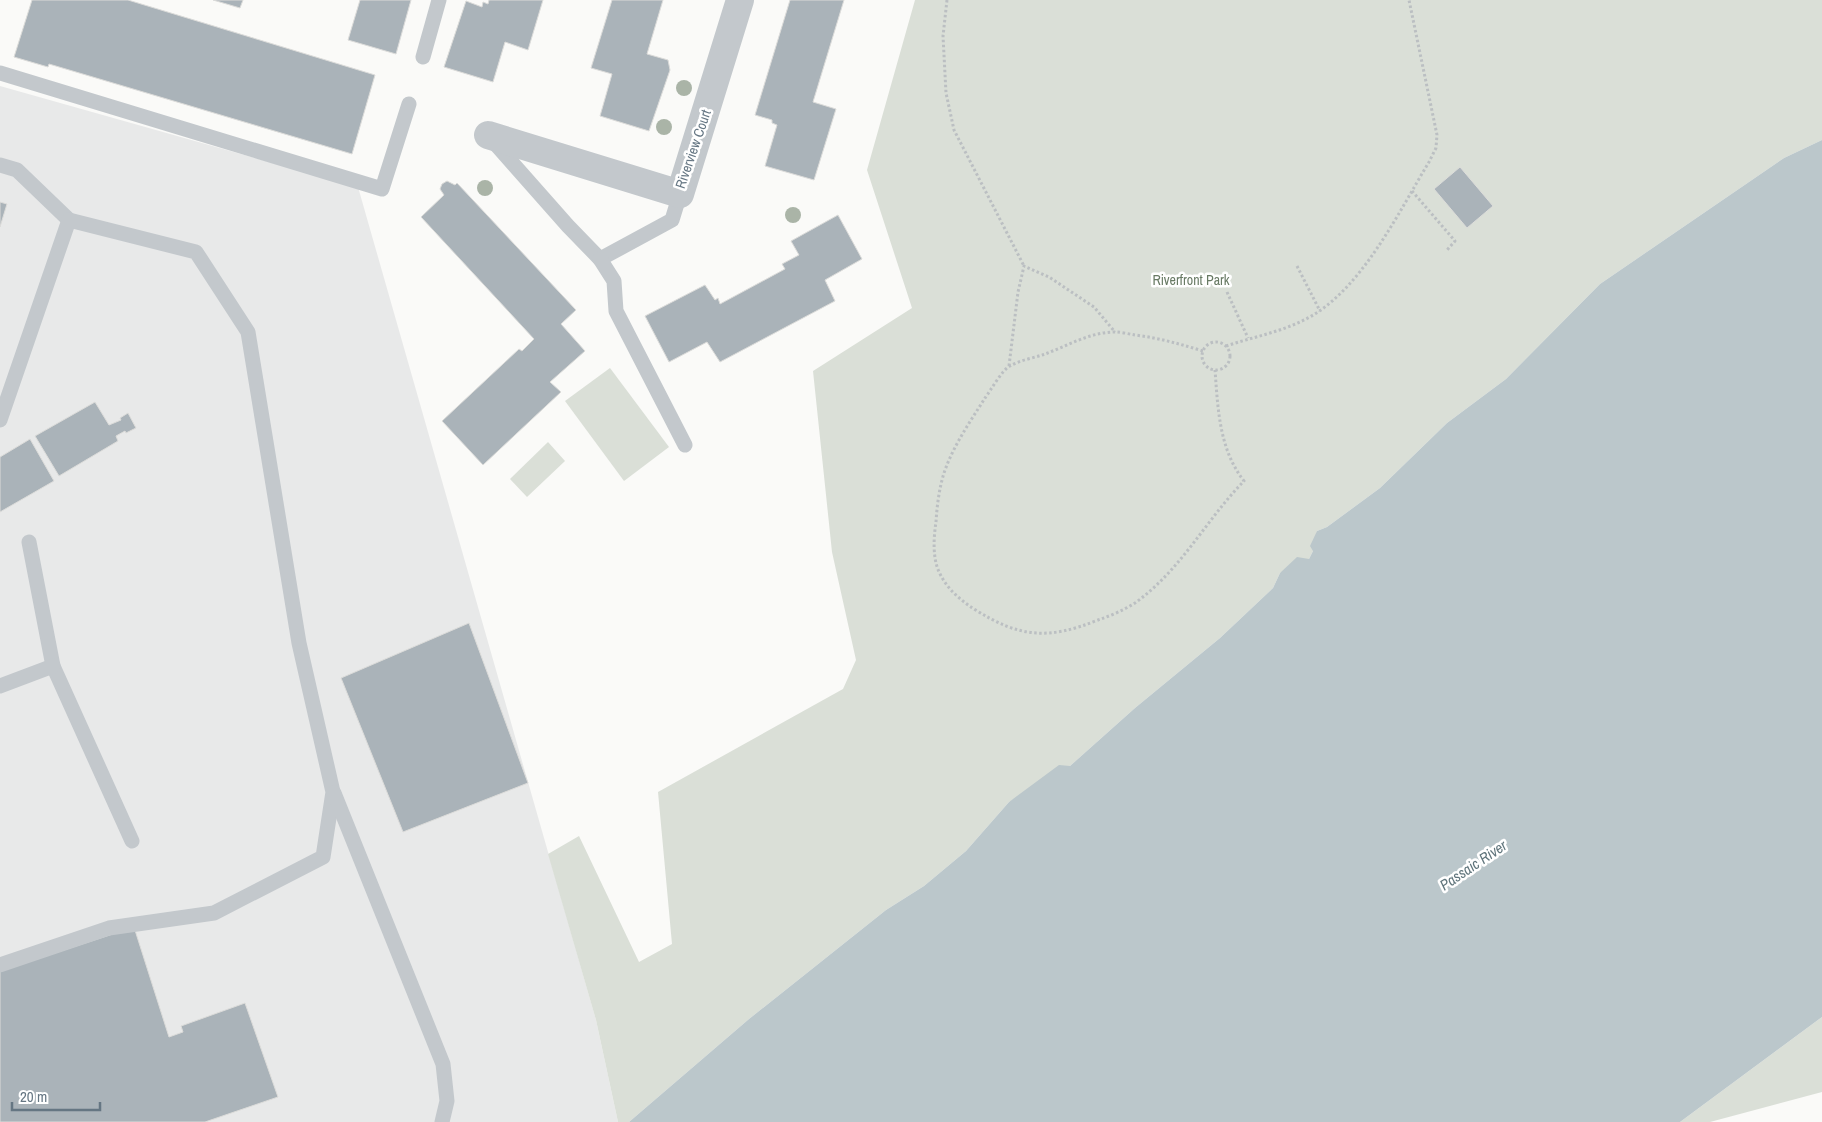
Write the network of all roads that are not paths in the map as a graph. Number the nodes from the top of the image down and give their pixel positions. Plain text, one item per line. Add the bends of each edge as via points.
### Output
1 (439, 0) edge
2 (740, 0) edge
3 (423, 57) dead end
4 (0, 73) edge
5 (409, 104) dead end
6 (488, 135) joint
7 (0, 165) edge
8 (680, 194) junction
9 (69, 220) junction
10 (600, 259) junction
11 (0, 420) edge
12 (685, 445) dead end
13 (29, 542) dead end
14 (53, 666) junction
15 (0, 686) edge
16 (333, 792) junction
17 (132, 841) dead end
18 (0, 964) edge
19 (442, 1122) edge

1 - 3 lane
2 - 8 street, Riverview Court
4 - 5 lane via 382,189
6 - 8 street, Riverview Court
6 - 10 lane
7 - 9 lane via 17,170
8 - 10 lane via 672,220
9 - 11 lane
9 - 16 lane via 196,252 248,332 299,642
10 - 12 lane via 614,281 616,311
13 - 14 lane
14 - 15 lane
14 - 17 lane
16 - 18 lane via 323,857 214,913 109,928
16 - 19 lane via 443,1064 447,1101

